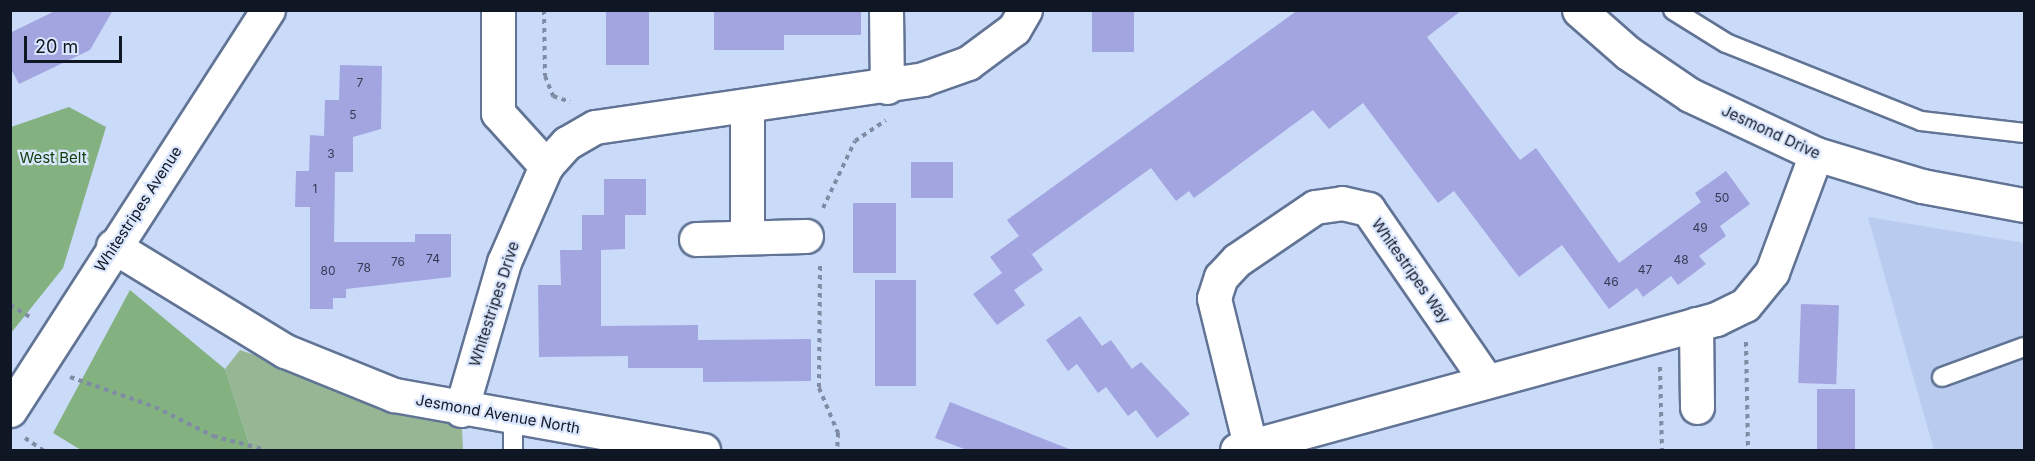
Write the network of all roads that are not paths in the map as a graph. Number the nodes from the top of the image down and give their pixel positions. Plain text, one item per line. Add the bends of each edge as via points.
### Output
1 (498, 10) edge
2 (886, 10) edge
3 (1024, 10) edge
4 (1578, 10) edge
5 (1673, 10) edge
6 (268, 11) edge
7 (890, 101) junction
8 (747, 107) junction
9 (2025, 133) edge
10 (1816, 154) junction
11 (546, 166) junction
12 (2025, 205) edge
13 (815, 236) road end
14 (747, 237) junction
15 (696, 239) dead end
16 (113, 246) junction
17 (1696, 324) junction
18 (2025, 347) edge
19 (1942, 377) dead end
20 (1486, 380) junction
21 (1697, 407) dead end
22 (461, 410) junction
23 (513, 417) junction
24 (22, 421) edge
25 (1244, 448) edge
26 (513, 450) edge
27 (703, 450) edge

1 - 11 street via 498,113
2 - 7 street
3 - 7 street, Whitestripes Drive via 1014,29 969,63
4 - 10 street, Jesmond Drive via 1628,53 1690,95
5 - 9 lane via 1726,43 1921,121
6 - 16 street, Whitestripes Avenue
7 - 8 street, Whitestripes Drive
8 - 11 street, Whitestripes Drive via 595,127 567,143
8 - 14 street
10 - 12 street, Jesmond Drive via 1922,186
10 - 17 street, Whitestripes Way via 1772,272 1745,305
11 - 22 street, Whitestripes Drive via 504,261
13 - 14 street
14 - 15 street
16 - 22 street, Jesmond Avenue North via 285,351 394,395
16 - 24 street, Whitestripes Avenue
17 - 20 street, Whitestripes Way
17 - 21 street
18 - 19 lane
20 - 25 street, Whitestripes Way
20 - 25 street, Whitestripes Way via 1368,209 1342,203 1314,207 1237,260 1221,277 1214,298
22 - 23 street, Jesmond Avenue North
23 - 26 lane
23 - 27 street, Jesmond Avenue North

